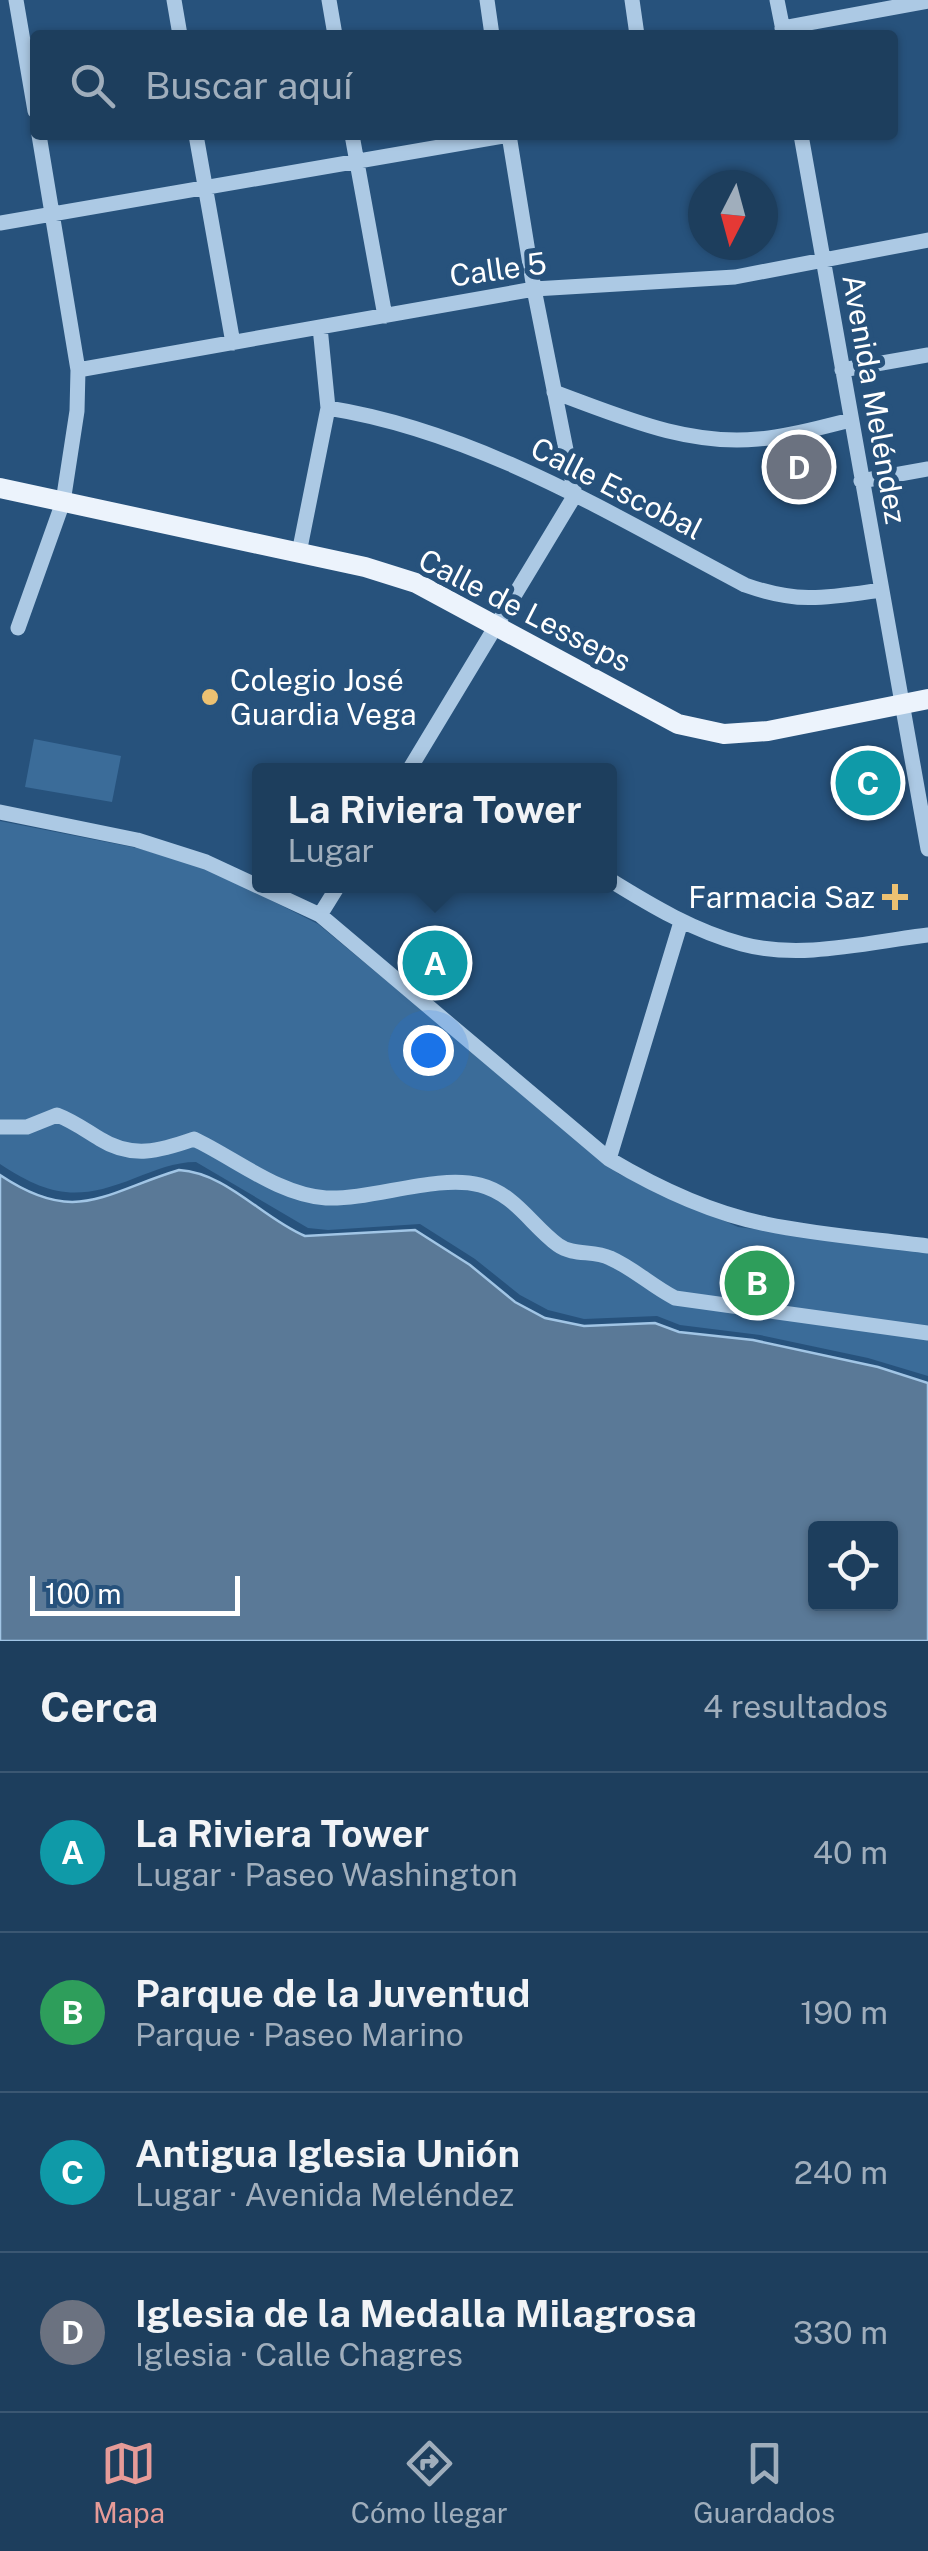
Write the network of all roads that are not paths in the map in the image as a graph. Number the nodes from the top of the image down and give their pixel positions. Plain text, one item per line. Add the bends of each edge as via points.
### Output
1 (16, 0) edge
2 (174, 0) edge
3 (329, 0) edge
4 (487, 0) edge
5 (632, 0) edge
6 (778, 0) edge
7 (928, 2) edge
8 (179, 30) edge
9 (334, 30) edge
10 (491, 30) edge
11 (636, 30) edge
12 (783, 30) edge
13 (793, 30) edge
14 (30, 82) edge
15 (40, 140) edge
16 (197, 140) edge
17 (353, 140) edge
18 (480, 140) edge
19 (510, 140) edge
20 (802, 140) edge
21 (356, 161) junction
22 (204, 188) junction
23 (52, 214) junction
24 (0, 223) edge
25 (928, 240) edge
26 (822, 259) junction
27 (534, 289) junction
28 (385, 316) junction
29 (320, 327) junction
30 (233, 343) junction
31 (928, 355) edge
32 (78, 370) junction
33 (842, 370) junction
34 (554, 392) junction
35 (328, 408) junction
36 (851, 420) junction
37 (928, 469) edge
38 (861, 481) junction
39 (0, 488) edge
40 (575, 495) junction
41 (63, 502) junction
42 (299, 553) junction
43 (881, 590) junction
44 (498, 626) junction
45 (18, 628) dead end
46 (928, 699) edge
47 (900, 704) junction
48 (414, 763) edge
49 (0, 812) edge
50 (928, 849) edge
51 (252, 883) edge
52 (617, 884) edge
53 (273, 893) edge
54 (334, 893) edge
55 (320, 915) junction
56 (681, 922) junction
57 (928, 935) edge
58 (0, 1127) edge
59 (609, 1159) junction
60 (928, 1246) edge
61 (928, 1333) edge

1 - 14 street
2 - 8 street
3 - 9 street
4 - 10 street
5 - 11 street
6 - 12 street
7 - 13 street
15 - 23 street
16 - 22 street
17 - 21 street
18 - 21 street
19 - 27 street
20 - 26 street, Avenida Meléndez
21 - 22 street
21 - 28 street
22 - 23 street
22 - 30 street
23 - 24 street
23 - 32 street
25 - 26 street, Calle 5
26 - 27 street, Calle 5 via 736,277
26 - 33 street, Avenida Meléndez
27 - 28 street, Calle 5
27 - 34 street
28 - 29 street, Calle 5
29 - 30 street, Calle 5
29 - 35 street
30 - 32 street, Calle 5
31 - 33 street
32 - 41 street
33 - 36 street, Avenida Meléndez
34 - 36 street via 644,426 724,440
34 - 40 street
35 - 40 street, Calle Escobal via 445,438
35 - 42 street
36 - 38 street, Avenida Meléndez
37 - 38 street
38 - 43 street, Avenida Meléndez
39 - 41 main road, Calle de Lesseps
40 - 43 street, Calle Escobal via 781,598
40 - 44 street
41 - 42 main road, Calle de Lesseps
41 - 45 street
42 - 44 main road, Calle de Lesseps via 416,582
43 - 47 street, Avenida Meléndez
44 - 47 main road, Calle de Lesseps via 678,724 724,734
44 - 48 street
46 - 47 main road, Calle de Lesseps
47 - 50 street, Avenida Meléndez
49 - 51 street via 137,840
52 - 56 street
53 - 55 street
54 - 55 street
55 - 59 street
56 - 57 street via 745,945 802,950
56 - 59 street
58 - 61 street via 27,1127 57,1115 125,1152 159,1152 194,1139 298,1193 328,1198 478,1184 502,1194 558,1245 609,1257 675,1298
59 - 60 street via 731,1215

